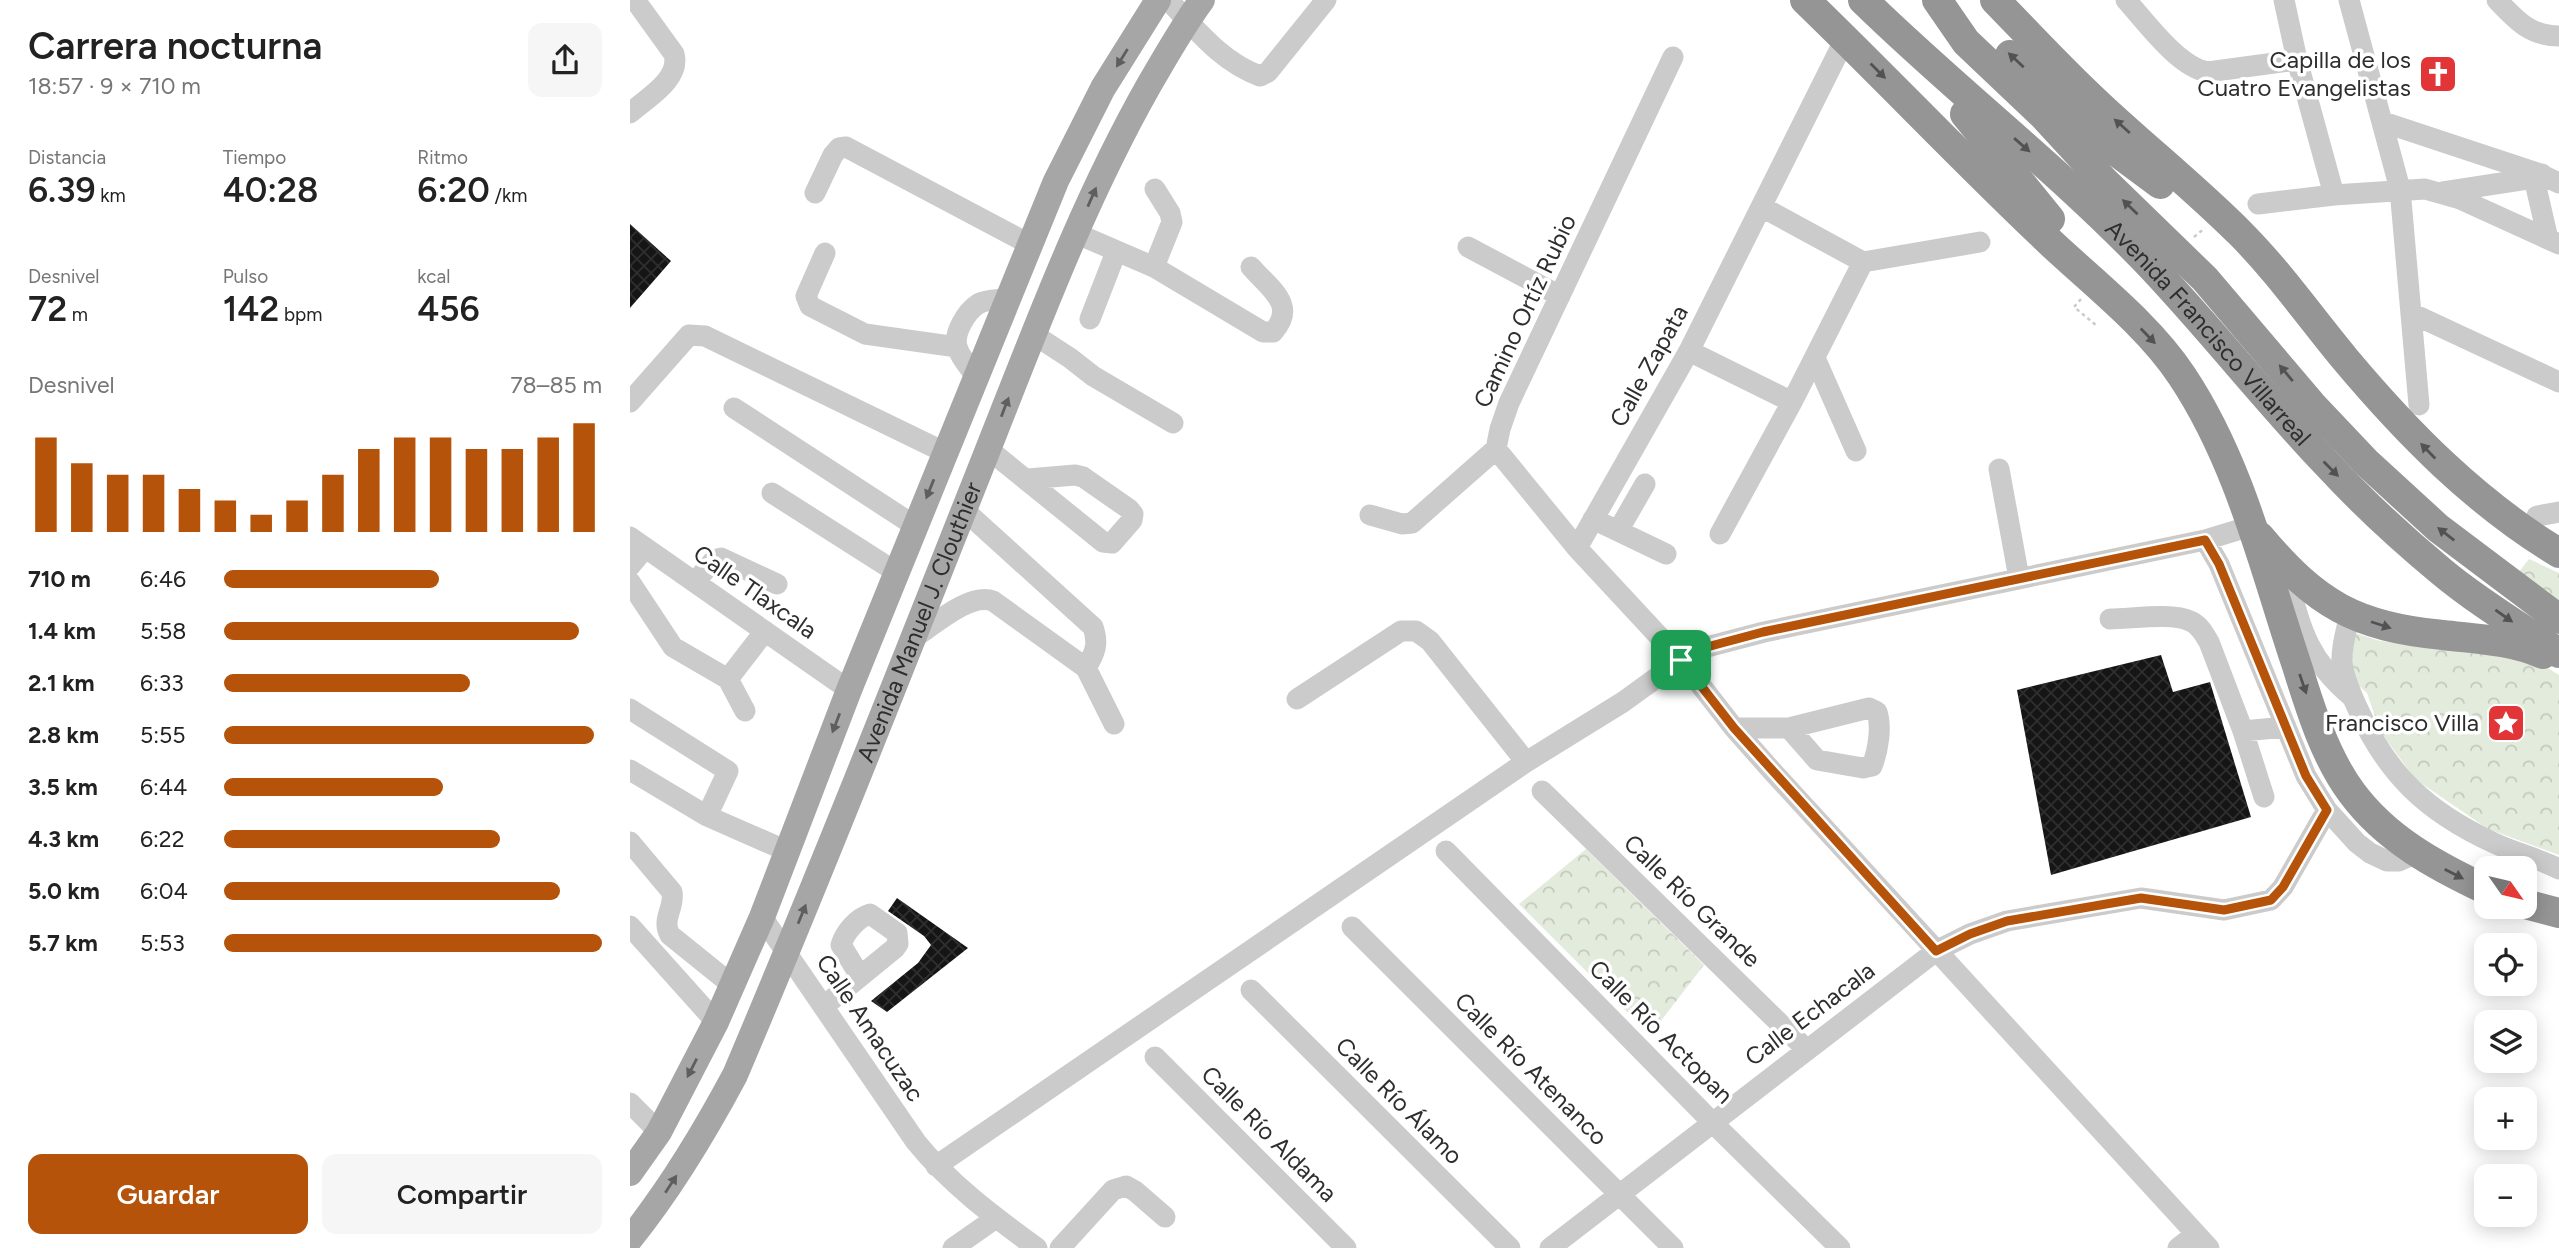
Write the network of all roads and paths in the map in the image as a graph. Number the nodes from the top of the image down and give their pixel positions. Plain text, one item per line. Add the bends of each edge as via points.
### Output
1 (635, 0) edge
2 (1158, 0) edge
3 (1168, 0) edge
4 (1326, 0) edge
5 (1805, 0) edge
6 (1863, 0) edge
7 (1939, 0) edge
8 (1995, 0) edge
9 (2126, 0) edge
10 (2349, 0) edge
11 (2497, 0) edge
12 (2292, 2) edge
13 (1195, 10) edge
14 (1837, 31) junction
15 (2559, 36) edge
16 (1912, 48) junction
17 (1673, 57) dead end
18 (2297, 60) junction
19 (630, 113) edge
20 (2382, 122) junction
21 (2548, 177) edge
22 (1155, 189) dead end
23 (2400, 189) junction
24 (2441, 192) junction
25 (815, 193) dead end
26 (2334, 195) junction
27 (2258, 204) dead end
28 (1762, 207) junction
29 (1075, 233) junction
30 (2553, 241) edge
31 (1980, 242) dead end
32 (1029, 244) junction
33 (1468, 247) dead end
34 (1116, 252) junction
35 (825, 253) dead end
36 (1863, 262) junction
37 (1154, 267) junction
38 (1251, 267) dead end
39 (2277, 274) junction
40 (2101, 287) junction
41 (1560, 296) junction
42 (1006, 299) junction
43 (2074, 307) dead end
44 (2411, 313) junction
45 (1090, 319) dead end
46 (2096, 326) dead end
47 (1033, 334) junction
48 (957, 347) junction
49 (1689, 351) junction
50 (1815, 358) junction
51 (975, 375) junction
52 (2559, 382) edge
53 (630, 402) edge
54 (1792, 402) junction
55 (2419, 405) dead end
56 (734, 408) dead end
57 (1172, 423) dead end
58 (988, 449) junction
59 (1496, 449) junction
60 (1856, 451) dead end
61 (944, 452) junction
62 (1999, 469) dead end
63 (1028, 479) dead end
64 (1645, 484) dead end
65 (772, 493) dead end
66 (964, 510) junction
67 (2559, 512) edge
68 (1370, 515) dead end
69 (2537, 516) dead end
70 (1594, 519) junction
71 (915, 526) junction
72 (2251, 526) junction
73 (1619, 531) junction
74 (1720, 534) dead end
75 (2205, 540) junction
76 (638, 543) edge
77 (1577, 548) junction
78 (2559, 553) edge
79 (1666, 554) dead end
80 (2284, 565) junction
81 (630, 566) edge
82 (896, 572) junction
83 (2019, 579) junction
84 (630, 582) edge
85 (695, 582) junction
86 (777, 584) dead end
87 (2350, 614) junction
88 (2559, 619) edge
89 (2110, 620) dead end
90 (765, 631) junction
91 (914, 638) junction
92 (2559, 653) edge
93 (1681, 660) junction
94 (2559, 662) edge
95 (1086, 668) junction
96 (728, 679) junction
97 (849, 690) junction
98 (2353, 698) junction
99 (1297, 699) dead end
100 (630, 709) edge
101 (745, 711) dead end
102 (1114, 724) dead end
103 (2285, 727) junction
104 (1734, 728) junction
105 (1789, 729) dead end
106 (2243, 731) junction
107 (1526, 762) junction
108 (630, 771) edge
109 (1542, 791) dead end
110 (2264, 797) dead end
111 (2327, 810) junction
112 (707, 816) junction
113 (630, 842) edge
114 (787, 851) junction
115 (1446, 851) dead end
116 (2417, 853) junction
117 (2559, 869) edge
118 (2474, 883) edge
119 (2538, 907) edge
120 (2559, 913) edge
121 (762, 917) junction
122 (630, 926) edge
123 (1352, 927) dead end
124 (1936, 951) junction
125 (787, 953) junction
126 (860, 976) dead end
127 (732, 985) junction
128 (1251, 990) dead end
129 (824, 1006) junction
130 (716, 1022) junction
131 (1806, 1049) junction
132 (1155, 1057) dead end
133 (630, 1103) edge
134 (1713, 1123) junction
135 (659, 1132) junction
136 (936, 1166) junction
137 (630, 1173) edge
138 (1619, 1195) junction
139 (1165, 1217) dead end
140 (996, 1218) junction
141 (630, 1239) edge
142 (2202, 1241) edge
143 (953, 1248) edge
144 (1037, 1248) edge
145 (1060, 1248) edge
146 (1346, 1248) edge
147 (1510, 1248) edge
148 (1550, 1248) edge
149 (1673, 1248) edge
150 (1840, 1248) edge
151 (2178, 1248) edge

1 - 19 street via 677,62 665,82
2 -> 32 main road, Avenida Manuel J. Clouthier via 1103,89
3 - 13 street
4 - 13 street via 1260,76 1215,50
5 - 14 highway
6 - 16 highway, Avenida Francisco Villarreal
39 -> 7 highway via 2098,138 1975,22
88 -> 7 highway, Avenida Francisco Villarreal via 2438,528 2366,462 2205,279 1966,42
39 -> 8 highway via 2240,233 2096,103
9 - 18 street via 2198,71
10 - 20 street
11 - 15 street via 2533,33
12 - 18 street
29 -> 13 main road, Avenida Manuel J. Clouthier via 1117,140
14 - 28 street, Calle Zapata
14 -> 40 highway
16 - 40 highway
16 -> 92 highway, Avenida Francisco Villarreal via 2068,184 2146,261 2327,464 2383,520 2443,573
17 - 41 street, Camino Ortíz Rubio
18 - 26 street
20 - 21 street
20 - 23 street
21 - 24 street
21 - 30 street
22 - 37 street via 1172,222
23 - 24 street
23 - 26 street
23 - 44 street
24 - 30 street
25 - 32 street via 833,155 846,147
26 - 27 street
28 - 36 street
28 - 49 street, Calle Zapata
29 - 34 street
29 - 47 main road, Avenida Manuel J. Clouthier
31 - 36 street
32 - 42 main road, Avenida Manuel J. Clouthier
33 - 41 street
34 - 37 street
34 - 45 street
35 - 48 street via 806,296 810,306 865,334
36 - 50 street
37 - 38 street via 1263,332 1273,332 1280,324 1283,303
78 -> 39 highway via 2478,497 2433,457 2388,410
40 -> 72 highway via 2157,345 2197,400 2227,458
41 - 59 street, Camino Ortíz Rubio via 1508,403
42 - 48 street via 977,305 962,324
42 - 51 main road, Avenida Manuel J. Clouthier
43 - 46 path
44 - 52 street
44 - 55 street
47 - 57 street
58 -> 47 main road, Avenida Manuel J. Clouthier
48 - 51 street
49 - 54 street
49 - 70 street, Calle Zapata
50 - 54 street
50 - 60 street
51 - 61 main road, Avenida Manuel J. Clouthier
53 - 61 street via 689,335 705,337
54 - 74 street
56 - 71 street
58 - 63 street
58 - 66 main road, Avenida Manuel J. Clouthier
59 - 68 street via 1412,523
59 - 77 street
61 -> 71 main road, Avenida Manuel J. Clouthier
62 - 83 street
64 - 73 street
65 - 82 street
66 - 91 main road, Avenida Manuel J. Clouthier
66 - 95 street via 1093,628 1096,651
67 - 69 street
70 - 73 street
70 - 77 street, Calle Zapata
71 - 82 main road, Avenida Manuel J. Clouthier
72 - 75 street
72 - 80 highway
72 -> 116 highway via 2332,758 2352,793 2388,832
73 - 79 street
75 - 83 street
75 - 103 street
76 - 81 street
76 - 85 street, Calle Tlaxcala
77 - 93 street
80 - 87 highway via 2305,586
80 - 98 street via 2313,655
82 - 97 main road, Avenida Manuel J. Clouthier
83 - 93 street via 1732,639
84 - 96 street via 673,648
85 - 86 street via 721,558
85 - 90 street, Calle Tlaxcala
87 -> 94 highway via 2388,628 2512,643
87 - 98 street via 2342,663
89 - 106 street via 2180,617 2193,622 2209,642
90 - 96 street
90 - 97 street, Calle Tlaxcala
91 - 95 street via 963,605 985,598
125 -> 91 main road, Avenida Manuel J. Clouthier
93 - 104 street
93 - 107 street
95 - 102 street
96 - 101 street
97 -> 114 main road, Avenida Manuel J. Clouthier
98 - 117 street via 2370,738 2410,789 2464,828
99 - 107 street via 1401,631 1416,631 1430,641
100 - 112 street via 728,771
103 - 106 street
103 - 111 street
104 - 105 street
104 - 124 street
106 - 110 street
107 - 136 street
108 - 112 street
109 - 131 street, Calle Río Grande
111 - 116 street via 2357,843 2387,862
111 - 124 street, Calle Echacala via 2271,900 2224,910 2141,898 2007,921
112 - 114 street
113 - 127 street via 672,892 674,901 666,918 670,935
114 - 121 main road, Avenida Manuel J. Clouthier
115 - 134 street, Calle Río Actopan
116 -> 118 highway
119 - 120 highway
121 - 125 street, Calle Amacuzac
121 - 127 main road, Avenida Manuel J. Clouthier
122 - 130 street
123 - 138 street, Calle Río Atenanco
124 - 131 street, Calle Echacala
124 - 142 street
125 - 129 street, Calle Amacuzac
141 -> 125 main road, Avenida Manuel J. Clouthier via 701,1138 735,1075
126 - 129 street
127 - 130 main road, Avenida Manuel J. Clouthier
128 - 147 street, Calle Río Álamo
129 - 136 street, Calle Amacuzac
130 -> 135 main road, Avenida Manuel J. Clouthier
131 - 134 street, Calle Echacala
132 - 146 street, Calle Río Aldama
133 - 135 street
134 - 138 street, Calle Echacala
134 - 150 street, Calle Río Actopan
135 - 137 main road, Avenida Manuel J. Clouthier
136 - 140 street, Calle Amacuzac
138 - 148 street, Calle Echacala
138 - 149 street, Calle Río Atenanco
139 - 145 street via 1126,1186 1113,1189
140 - 143 street
140 - 144 street, Calle Amacuzac
142 - 151 street

